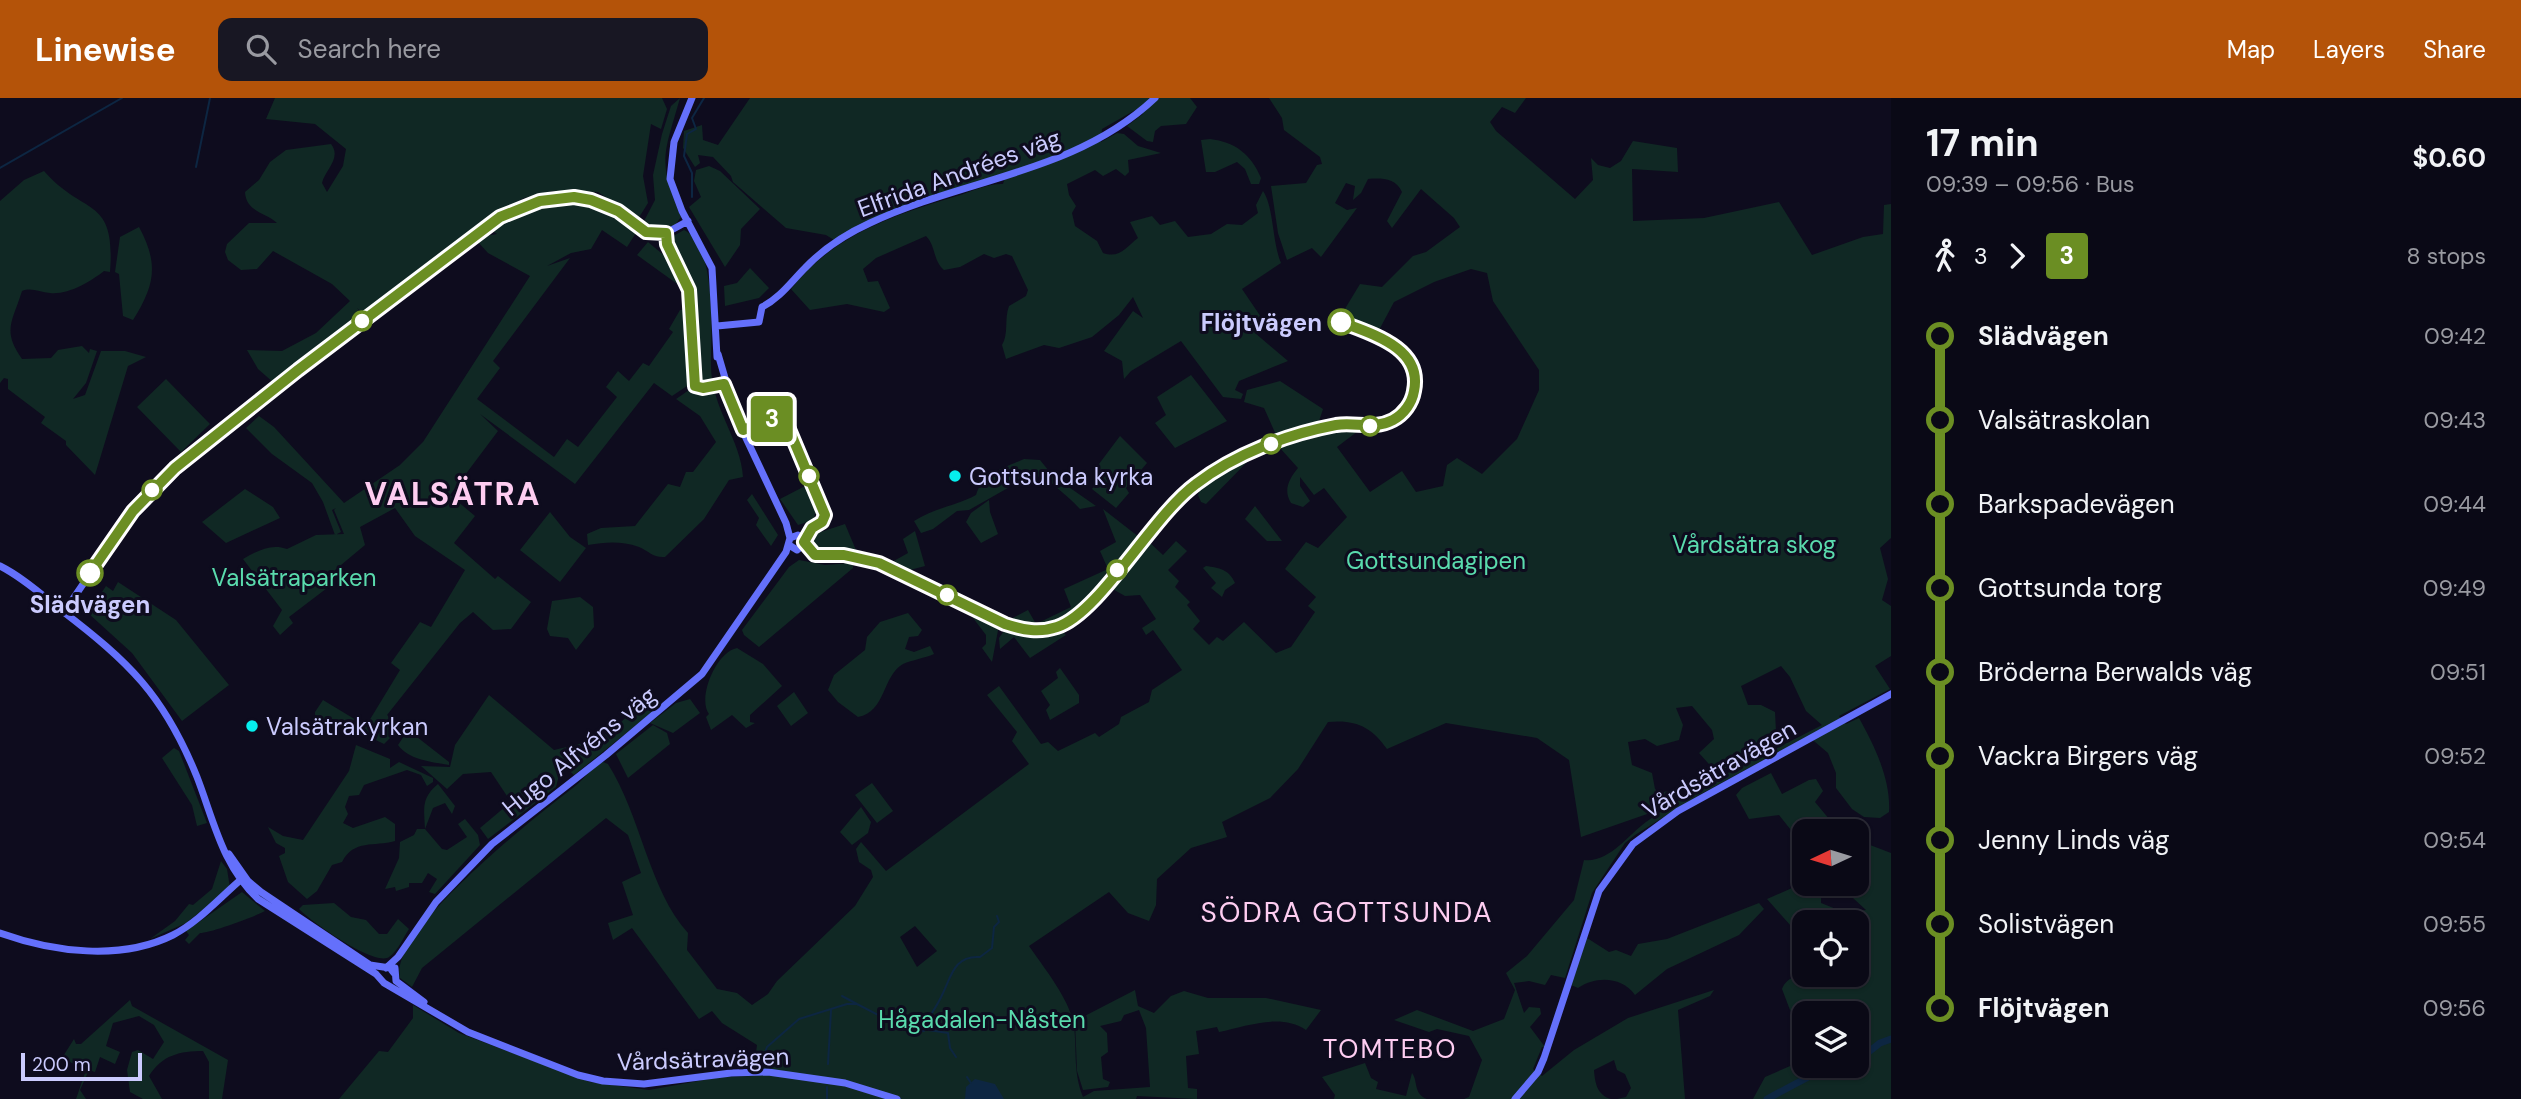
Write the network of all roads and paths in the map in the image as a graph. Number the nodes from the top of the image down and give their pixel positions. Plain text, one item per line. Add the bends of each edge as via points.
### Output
1 (692, 98) edge
2 (1155, 98) edge
3 (688, 220) junction
4 (716, 326) junction
5 (0, 566) edge
6 (64, 612) junction
7 (1891, 694) edge
8 (244, 881) junction
9 (0, 933) edge
10 (398, 957) junction
11 (385, 968) junction
12 (395, 974) junction
13 (380, 979) junction
14 (387, 984) junction
15 (436, 1012) junction
16 (897, 1099) edge
17 (1515, 1099) edge

1 - 3 street via 671,153 670,179
2 - 4 street, Elfrida Andrées väg via 1123,125 1057,159 890,214 847,235 762,307 759,322
3 - 4 street via 712,268
3 - 6 street via 666,233 646,232 611,208 574,197 540,201 500,217 175,468 133,511
4 - 10 street, Hugo Alfvéns väg via 727,391 792,542 702,674 492,844 436,902
5 - 6 street
6 - 8 street via 119,655 153,694 192,767 223,854
7 - 17 street, Vårdsätravägen via 1678,811 1633,844 1600,891 1544,1058
8 - 9 street via 175,934 126,949 65,949
8 - 11 street via 370,965
8 - 13 street via 258,899
10 - 11 street, Hugo Alfvéns väg
10 - 12 street, Hugo Alfvéns väg
11 - 12 street, Vårdsätravägen
11 - 13 street
12 - 14 street
12 - 15 street, Vårdsätravägen via 396,981
13 - 14 street, Vårdsätravägen
14 - 15 street, Vårdsätravägen
15 - 16 street, Vårdsätravägen via 468,1032 603,1081 652,1084 768,1072 845,1083

